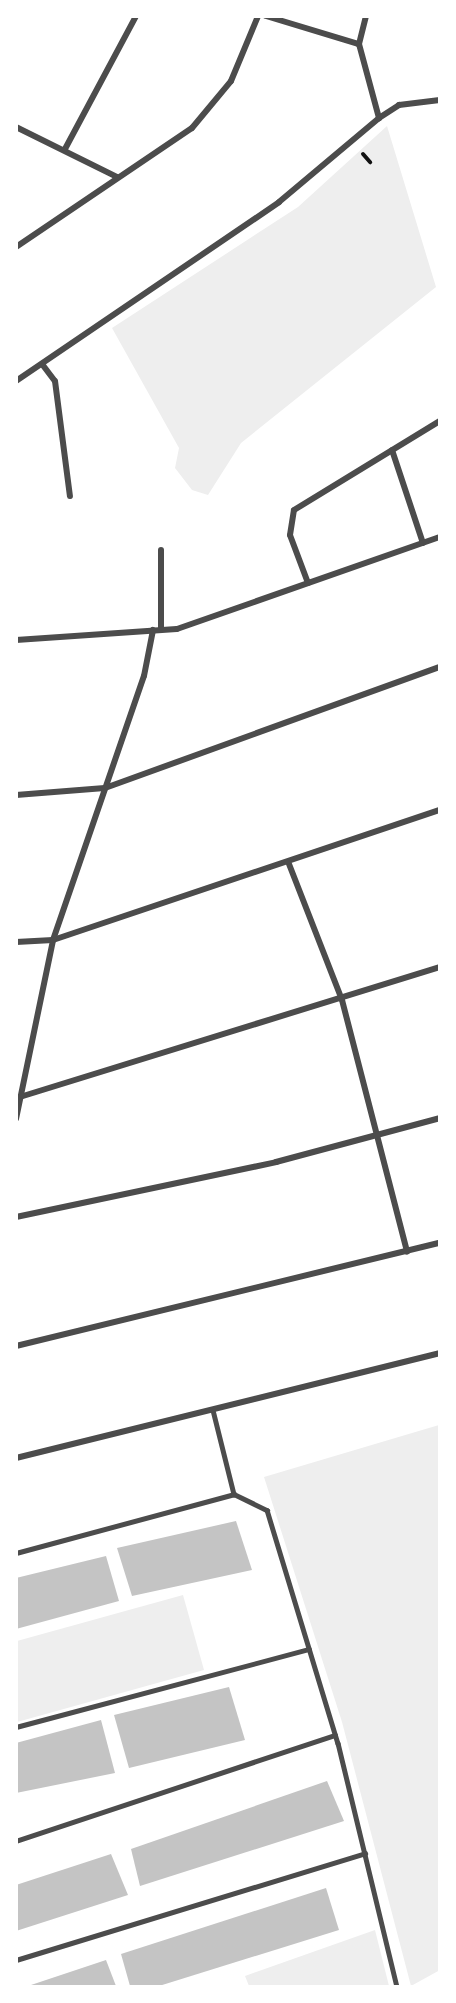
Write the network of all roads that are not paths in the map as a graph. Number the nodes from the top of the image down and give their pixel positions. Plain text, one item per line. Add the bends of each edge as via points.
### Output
1 (136, 16) edge
2 (258, 16) edge
3 (266, 16) edge
4 (366, 16) edge
5 (358, 44) junction
6 (440, 100) edge
7 (379, 118) junction
8 (16, 127) edge
9 (65, 150) junction
10 (117, 177) junction
11 (16, 247) edge
12 (42, 364) junction
13 (16, 381) edge
14 (440, 421) edge
15 (392, 450) junction
16 (70, 496) dead end
17 (440, 537) edge
18 (423, 543) junction
19 (161, 550) dead end
20 (308, 583) junction
21 (161, 629) junction
22 (153, 630) junction
23 (16, 640) edge
24 (440, 667) edge
25 (105, 788) junction
26 (16, 795) edge
27 (440, 810) edge
28 (289, 864) junction
29 (53, 940) junction
30 (16, 942) edge
31 (440, 967) edge
32 (342, 1000) junction
33 (25, 1088) junction
34 (16, 1090) edge
35 (23, 1096) junction
36 (16, 1119) edge
37 (440, 1119) edge
38 (380, 1136) junction
39 (16, 1217) edge
40 (440, 1243) edge
41 (407, 1252) junction
42 (16, 1346) edge
43 (440, 1353) edge
44 (213, 1410) junction
45 (16, 1458) edge
46 (234, 1494) junction
47 (16, 1553) edge
48 (309, 1649) junction
49 (16, 1727) edge
50 (335, 1735) junction
51 (16, 1840) edge
52 (365, 1853) junction
53 (16, 1960) edge
54 (397, 1986) edge

1 - 9 street
2 - 10 street via 231,81 192,128
3 - 5 street
4 - 5 street
5 - 7 street
6 - 7 street via 399,105
7 - 12 street via 279,202
8 - 9 street
9 - 10 street
10 - 11 street
12 - 13 street
12 - 16 street via 55,381
14 - 15 street
15 - 18 street
15 - 20 street via 294,510 290,535
17 - 18 street
18 - 20 street
19 - 21 street
20 - 21 street via 177,629
21 - 22 street
22 - 23 street
22 - 25 street via 144,676
24 - 25 street
25 - 26 street
25 - 29 street
27 - 28 street
28 - 29 street
28 - 32 street
29 - 30 street
29 - 33 street
31 - 32 street
32 - 35 street
32 - 38 street
33 - 34 street
33 - 35 street
35 - 36 street
37 - 38 street
38 - 39 street
38 - 41 street
40 - 41 street
41 - 42 street
43 - 44 street
44 - 45 street
44 - 46 lane
46 - 47 lane
46 - 48 lane via 267,1510
48 - 49 lane
48 - 50 lane
50 - 51 lane
50 - 52 lane
52 - 53 lane
52 - 54 lane

